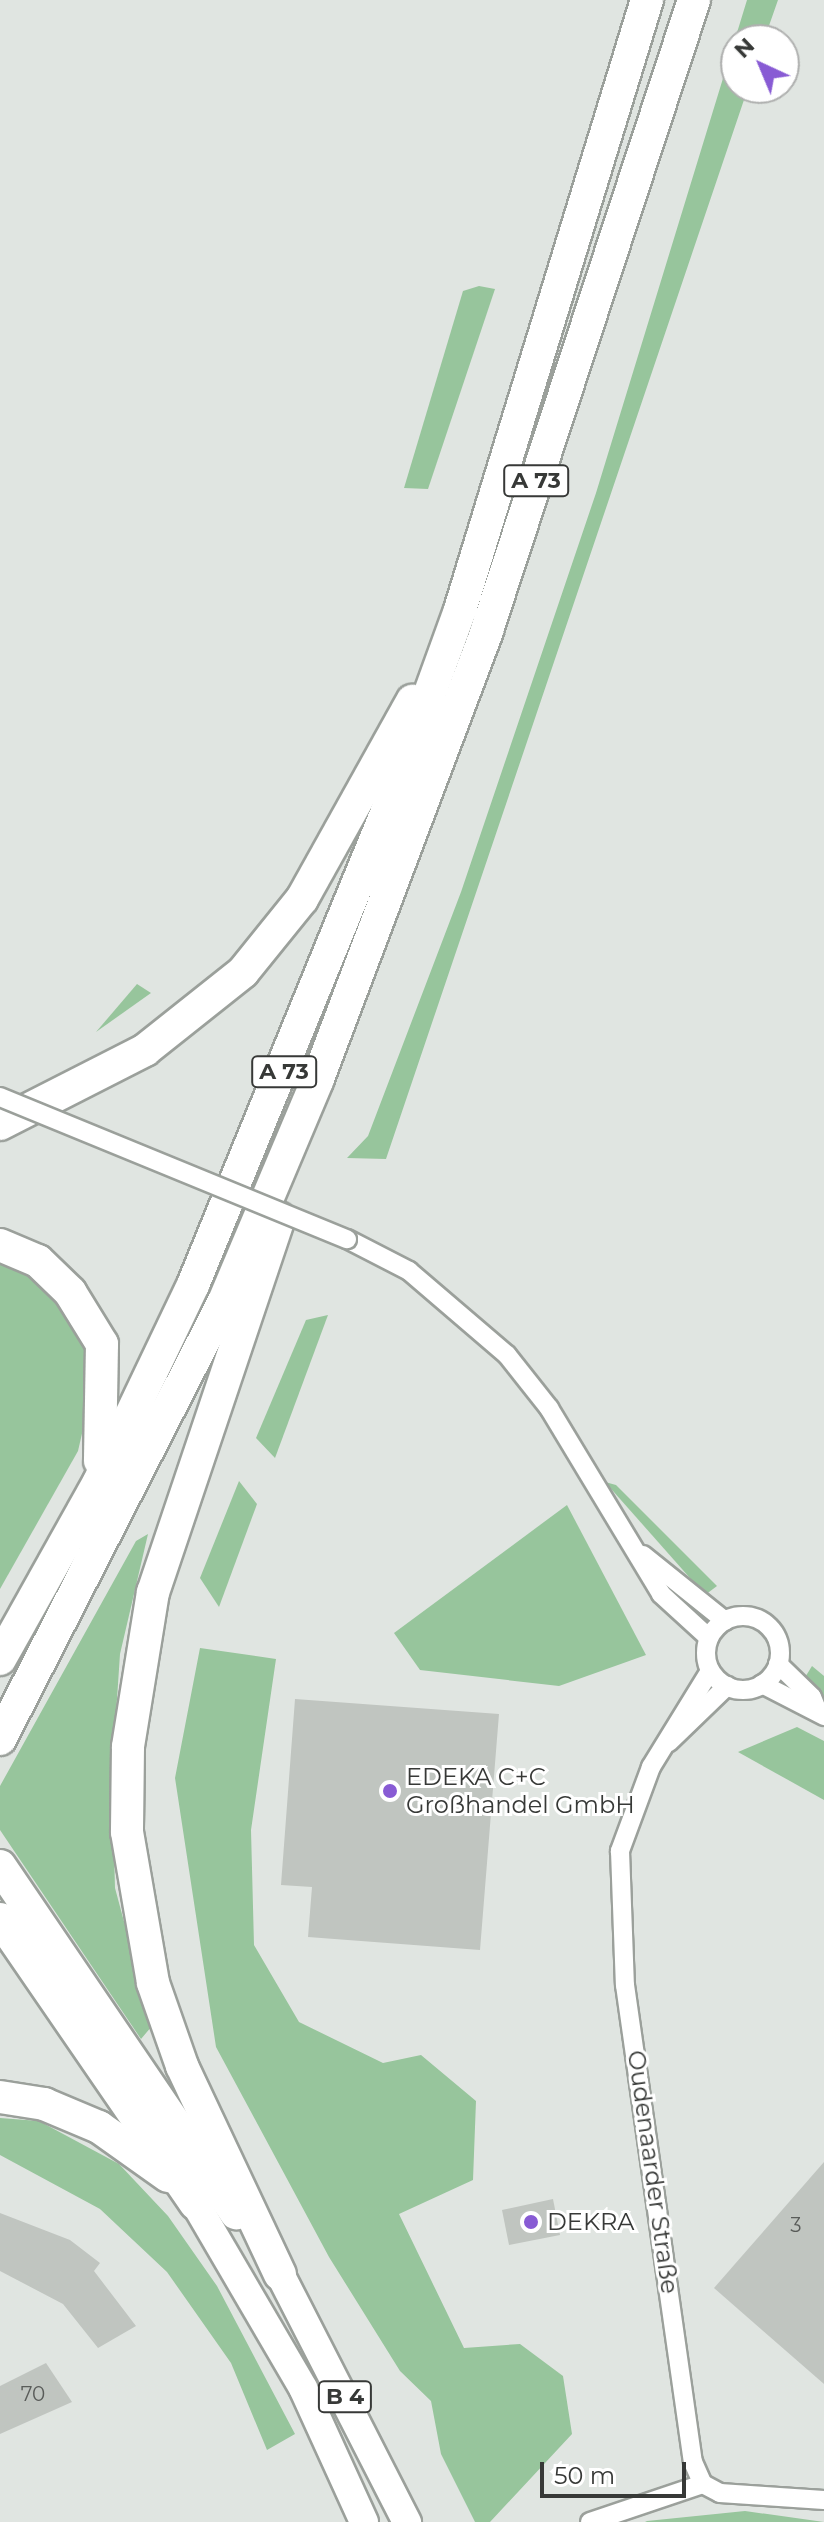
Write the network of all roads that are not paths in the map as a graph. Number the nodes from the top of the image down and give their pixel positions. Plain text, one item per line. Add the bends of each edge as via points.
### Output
1 (647, 0) edge
2 (694, 0) edge
3 (444, 652) junction
4 (317, 1081) junction
5 (0, 1097) edge
6 (0, 1124) edge
7 (0, 1245) edge
8 (99, 1482) junction
9 (634, 1549) junction
10 (725, 1621) junction
11 (709, 1638) junction
12 (0, 1659) edge
13 (778, 1664) junction
14 (710, 1671) junction
15 (762, 1684) junction
16 (727, 1686) junction
17 (821, 1714) edge
18 (0, 1739) edge
19 (667, 1744) junction
20 (0, 1866) edge
21 (0, 1919) edge
22 (0, 2097) edge
23 (195, 2203) junction
24 (280, 2274) junction
25 (703, 2484) junction
26 (824, 2500) edge
27 (364, 2522) edge
28 (407, 2522) edge
29 (590, 2522) edge

1 - 3 highway, A 73
2 - 4 highway, A 73 via 487,630
3 - 6 highway via 302,899 243,972 145,1050
3 - 8 highway, A 73 via 277,1090
4 - 18 highway, A 73 via 225,1299
4 - 24 highway via 298,1161 153,1592 128,1747 127,1832 153,1983 182,2066
5 - 9 street, bridge via 347,1239 409,1271 507,1355 549,1408
7 - 8 highway via 38,1261 70,1292 102,1344 106,1381
8 - 12 highway, A 73
9 - 10 street
9 - 11 street via 661,1594
10 - 11 street
10 - 13 street via 747,1617 768,1626
11 - 14 street
13 - 15 street
13 - 17 street via 812,1697
14 - 16 street
14 - 19 street, Oudenaarder Straße
15 - 16 street
15 - 17 street via 798,1709
16 - 19 street, Oudenaarder Straße
19 - 25 street, Oudenaarder Straße via 632,1808 620,1851 618,1937 693,2462
20 - 24 highway
21 - 23 highway
22 - 23 highway via 44,2104 99,2127
23 - 27 highway, B 4 via 303,2388
24 - 28 highway, B 4
25 - 26 street via 720,2493
25 - 29 street

